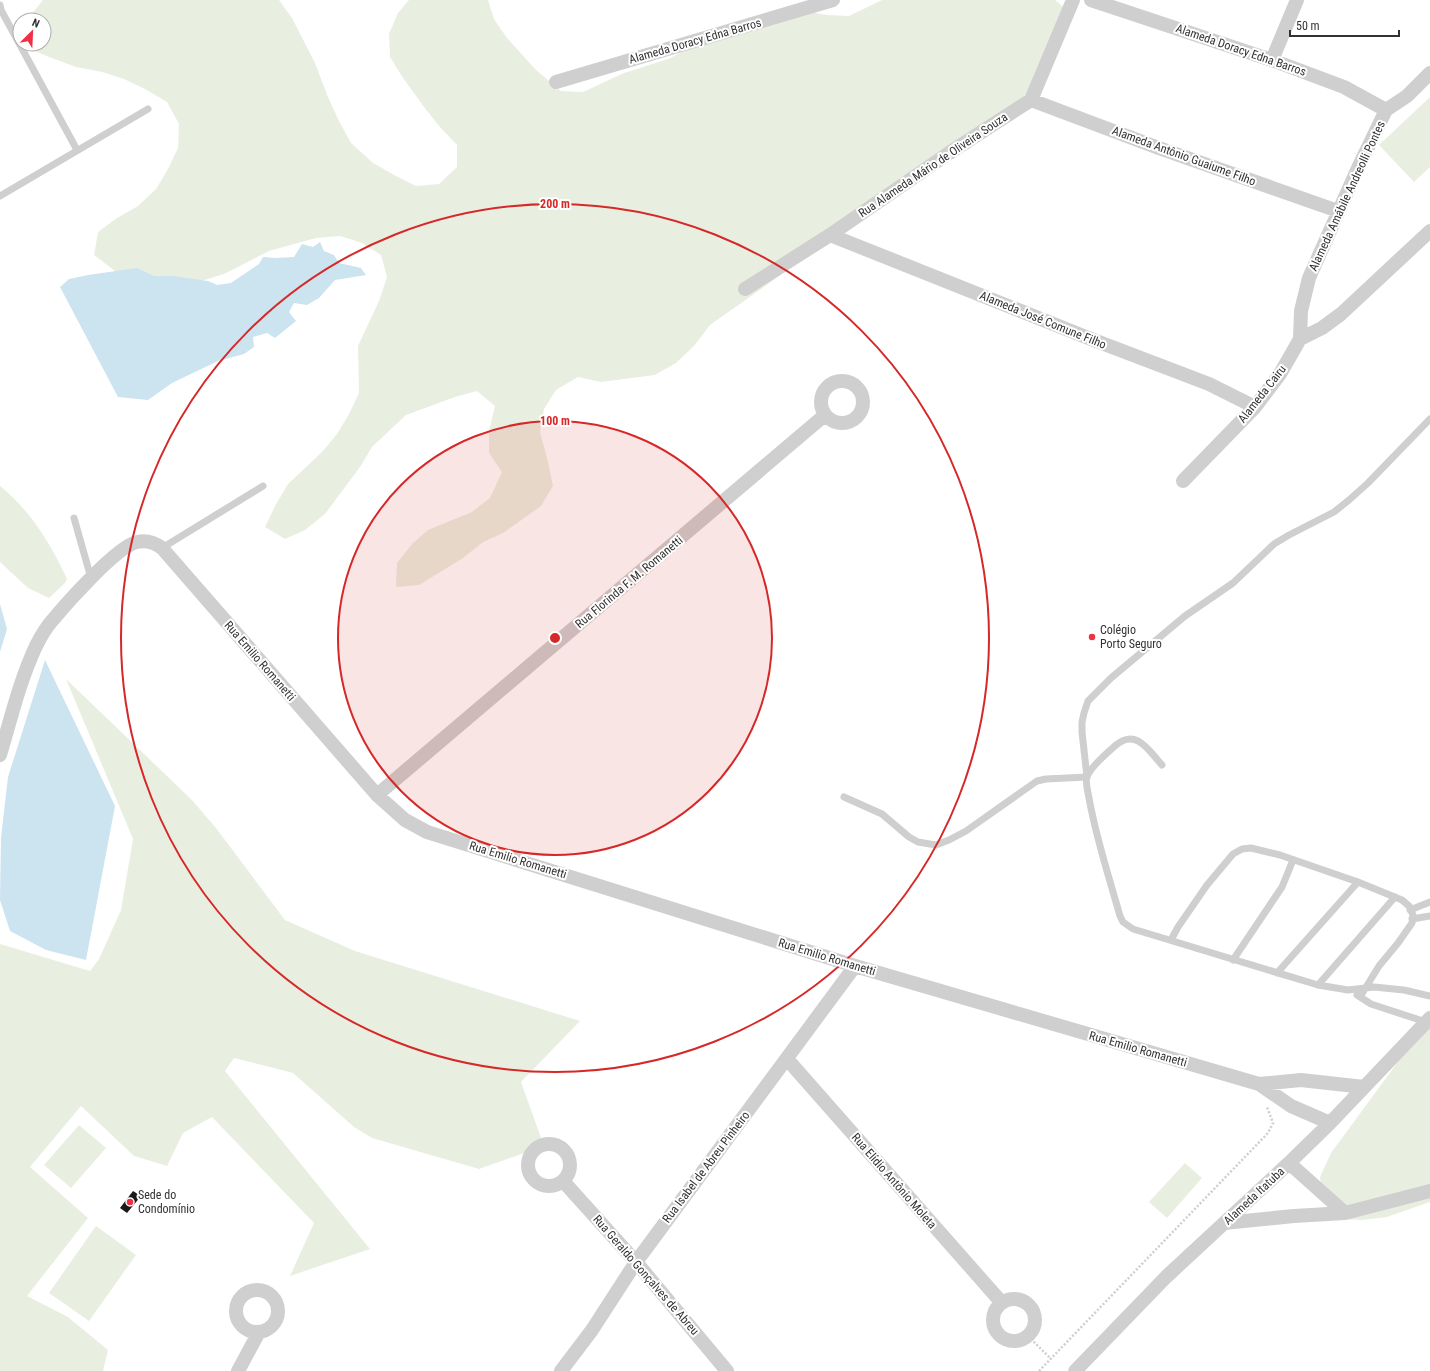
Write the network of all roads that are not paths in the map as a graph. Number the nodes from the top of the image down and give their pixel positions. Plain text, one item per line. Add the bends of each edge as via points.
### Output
1 (833, 0) edge
2 (1073, 0) edge
3 (1092, 0) edge
4 (1297, 0) edge
5 (0, 6) edge
6 (1272, 60) junction
7 (1430, 73) edge
8 (556, 82) dead end
9 (1031, 100) junction
10 (148, 109) dead end
11 (1386, 110) junction
12 (77, 150) junction
13 (0, 196) edge
14 (1338, 211) junction
15 (1430, 231) edge
16 (830, 235) junction
17 (745, 289) dead end
18 (1300, 338) junction
19 (1255, 407) junction
20 (825, 415) dead end
21 (1430, 419) edge
22 (1183, 481) dead end
23 (263, 486) dead end
24 (74, 518) dead end
25 (162, 548) junction
26 (91, 578) junction
27 (0, 755) edge
28 (1162, 765) dead end
29 (1087, 776) junction
30 (378, 795) junction
31 (844, 797) dead end
32 (1293, 860) junction
33 (1358, 882) junction
34 (1395, 897) junction
35 (1430, 902) edge
36 (1410, 910) junction
37 (1430, 916) edge
38 (1412, 919) junction
39 (1171, 940) junction
40 (1233, 960) junction
41 (855, 966) junction
42 (1277, 973) junction
43 (1318, 985) junction
44 (1366, 988) junction
45 (1348, 990) junction
46 (1430, 996) edge
47 (1360, 997) junction
48 (1428, 1020) edge
49 (787, 1059) junction
50 (1259, 1084) junction
51 (1364, 1088) junction
52 (1330, 1123) junction
53 (1290, 1163) junction
54 (564, 1180) dead end
55 (1430, 1191) edge
56 (1345, 1212) junction
57 (1224, 1223) junction
58 (636, 1262) junction
59 (1002, 1303) junction
60 (259, 1332) dead end
61 (238, 1371) edge
62 (561, 1371) edge
63 (727, 1371) edge
64 (1075, 1371) edge

1 - 8 street, Alameda Doracy Edna Barros
2 - 9 street
3 - 6 street, Alameda Doracy Edna Barros
4 - 6 street
5 - 12 lane
6 - 11 street, Alameda Doracy Edna Barros via 1344,87
7 - 11 street, Alameda Amábile Andreolli Pontes via 1407,96
9 - 14 street, Alameda Antônio Guaiume Filho
9 - 16 street, Rua Alameda Mário de Oliveira Souza
10 - 12 lane
11 - 14 street, Alameda Amábile Andreolli Pontes
12 - 13 lane
14 - 18 street, Alameda Amábile Andreolli Pontes via 1309,278 1301,311
15 - 18 street via 1341,314 1322,328
16 - 17 street, Rua Alameda Mário de Oliveira Souza
16 - 19 street, Alameda José Comune Filho via 1209,384
18 - 19 street, Alameda Cairu via 1280,374
19 - 22 street, Alameda Cairu
20 - 30 street, Rua Florinda F. M. Romanetti
21 - 29 lane via 1349,500 1334,512 1274,544 1233,583 1185,616 1111,678 1088,701 1082,722
23 - 25 lane
24 - 26 lane
25 - 26 street, Rua Emilio Romanetti via 145,541 127,546
25 - 30 street, Rua Emilio Romanetti
26 - 27 street, Rua Emilio Romanetti via 50,623 37,644 24,673
28 - 29 lane via 1143,744 1128,739 1122,740
29 - 31 lane via 1038,781 966,831 936,845 909,838 882,814
29 - 39 lane via 1092,817 1123,922 1133,928
30 - 41 street, Rua Emilio Romanetti via 405,820 427,832
32 - 33 lane
32 - 39 lane via 1251,848 1233,854 1207,885
32 - 40 lane via 1282,887
33 - 34 lane
33 - 42 lane
34 - 36 lane via 1402,900
34 - 43 lane
35 - 36 lane
36 - 38 lane
37 - 38 lane
38 - 44 lane via 1412,923
39 - 40 lane
40 - 42 lane
41 - 49 street, Rua Isabel de Abreu Pinheiro
41 - 50 street, Rua Emilio Romanetti
42 - 43 lane
43 - 45 lane
44 - 45 lane
44 - 46 lane via 1404,990
44 - 47 lane
45 - 47 lane
47 - 48 lane via 1371,1004
48 - 51 street, Alameda Itatuba
49 - 58 street, Rua Isabel de Abreu Pinheiro
49 - 59 street, Rua Elídio Antônio Moleta
50 - 51 street, Rua Emilio Romanetti via 1301,1080
50 - 52 street, Rua Emilio Romanetti via 1291,1106
51 - 52 street, Alameda Itatuba
52 - 53 street, Alameda Itatuba
53 - 56 street
53 - 57 street, Alameda Itatuba
54 - 58 street, Rua Geraldo Gonçalves de Abreu
55 - 56 street
56 - 57 street
57 - 64 street, Alameda Itatuba via 1166,1277
58 - 62 street, Rua Isabel de Abreu Pinheiro via 592,1330
58 - 63 street, Rua Geraldo Gonçalves de Abreu
59 - 59 street via 1015,1299 1028,1305 1034,1317 1034,1324 1028,1336 1022,1340 1008,1341 997,1333 992,1320 997,1307
60 - 61 street

